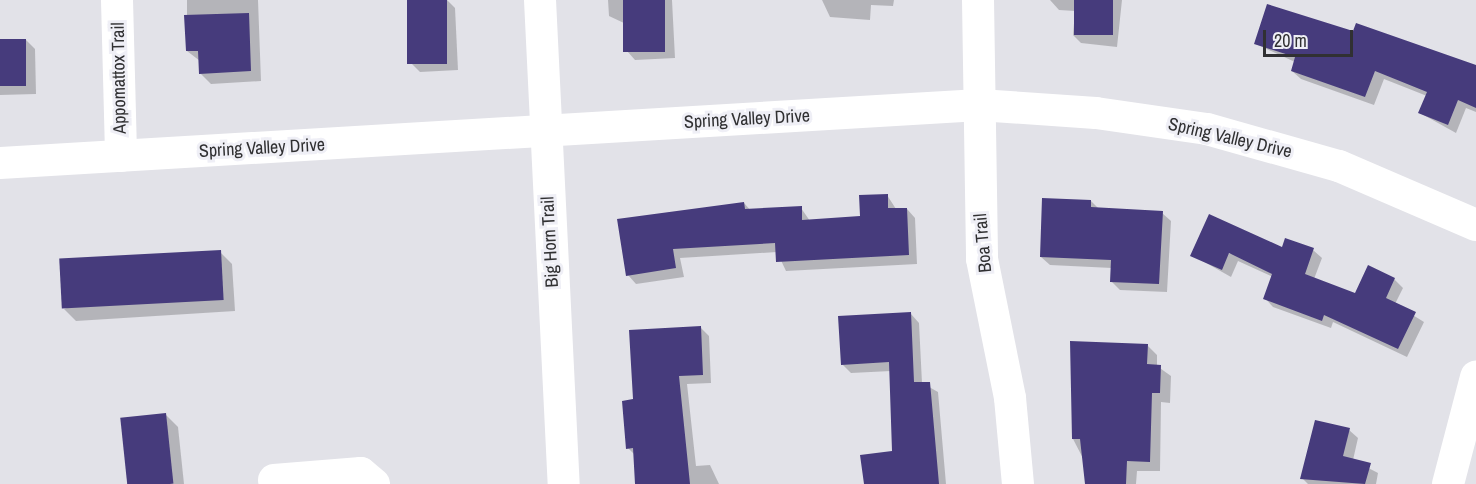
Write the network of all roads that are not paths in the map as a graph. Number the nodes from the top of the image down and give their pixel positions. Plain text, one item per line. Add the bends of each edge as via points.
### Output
1 (117, 0) edge
2 (540, 0) edge
3 (978, 0) edge
4 (979, 105) junction
5 (545, 131) junction
6 (121, 156) junction
7 (0, 163) edge
8 (1476, 225) edge
9 (1476, 377) edge
10 (278, 484) edge
11 (374, 484) edge
12 (564, 484) edge
13 (1018, 484) edge
14 (1448, 484) edge

1 - 6 street, Appomattox Trail
2 - 5 street, Big Horn Trail
3 - 4 street, Boa Trail
4 - 5 street, Spring Valley Drive
4 - 8 street, Spring Valley Drive via 1096,113 1208,129 1339,166
4 - 13 street, Boa Trail via 982,259 1010,398
5 - 6 street, Spring Valley Drive
5 - 12 street, Big Horn Trail
6 - 7 street, Spring Valley Drive
9 - 14 street
10 - 11 street via 274,480 361,473

